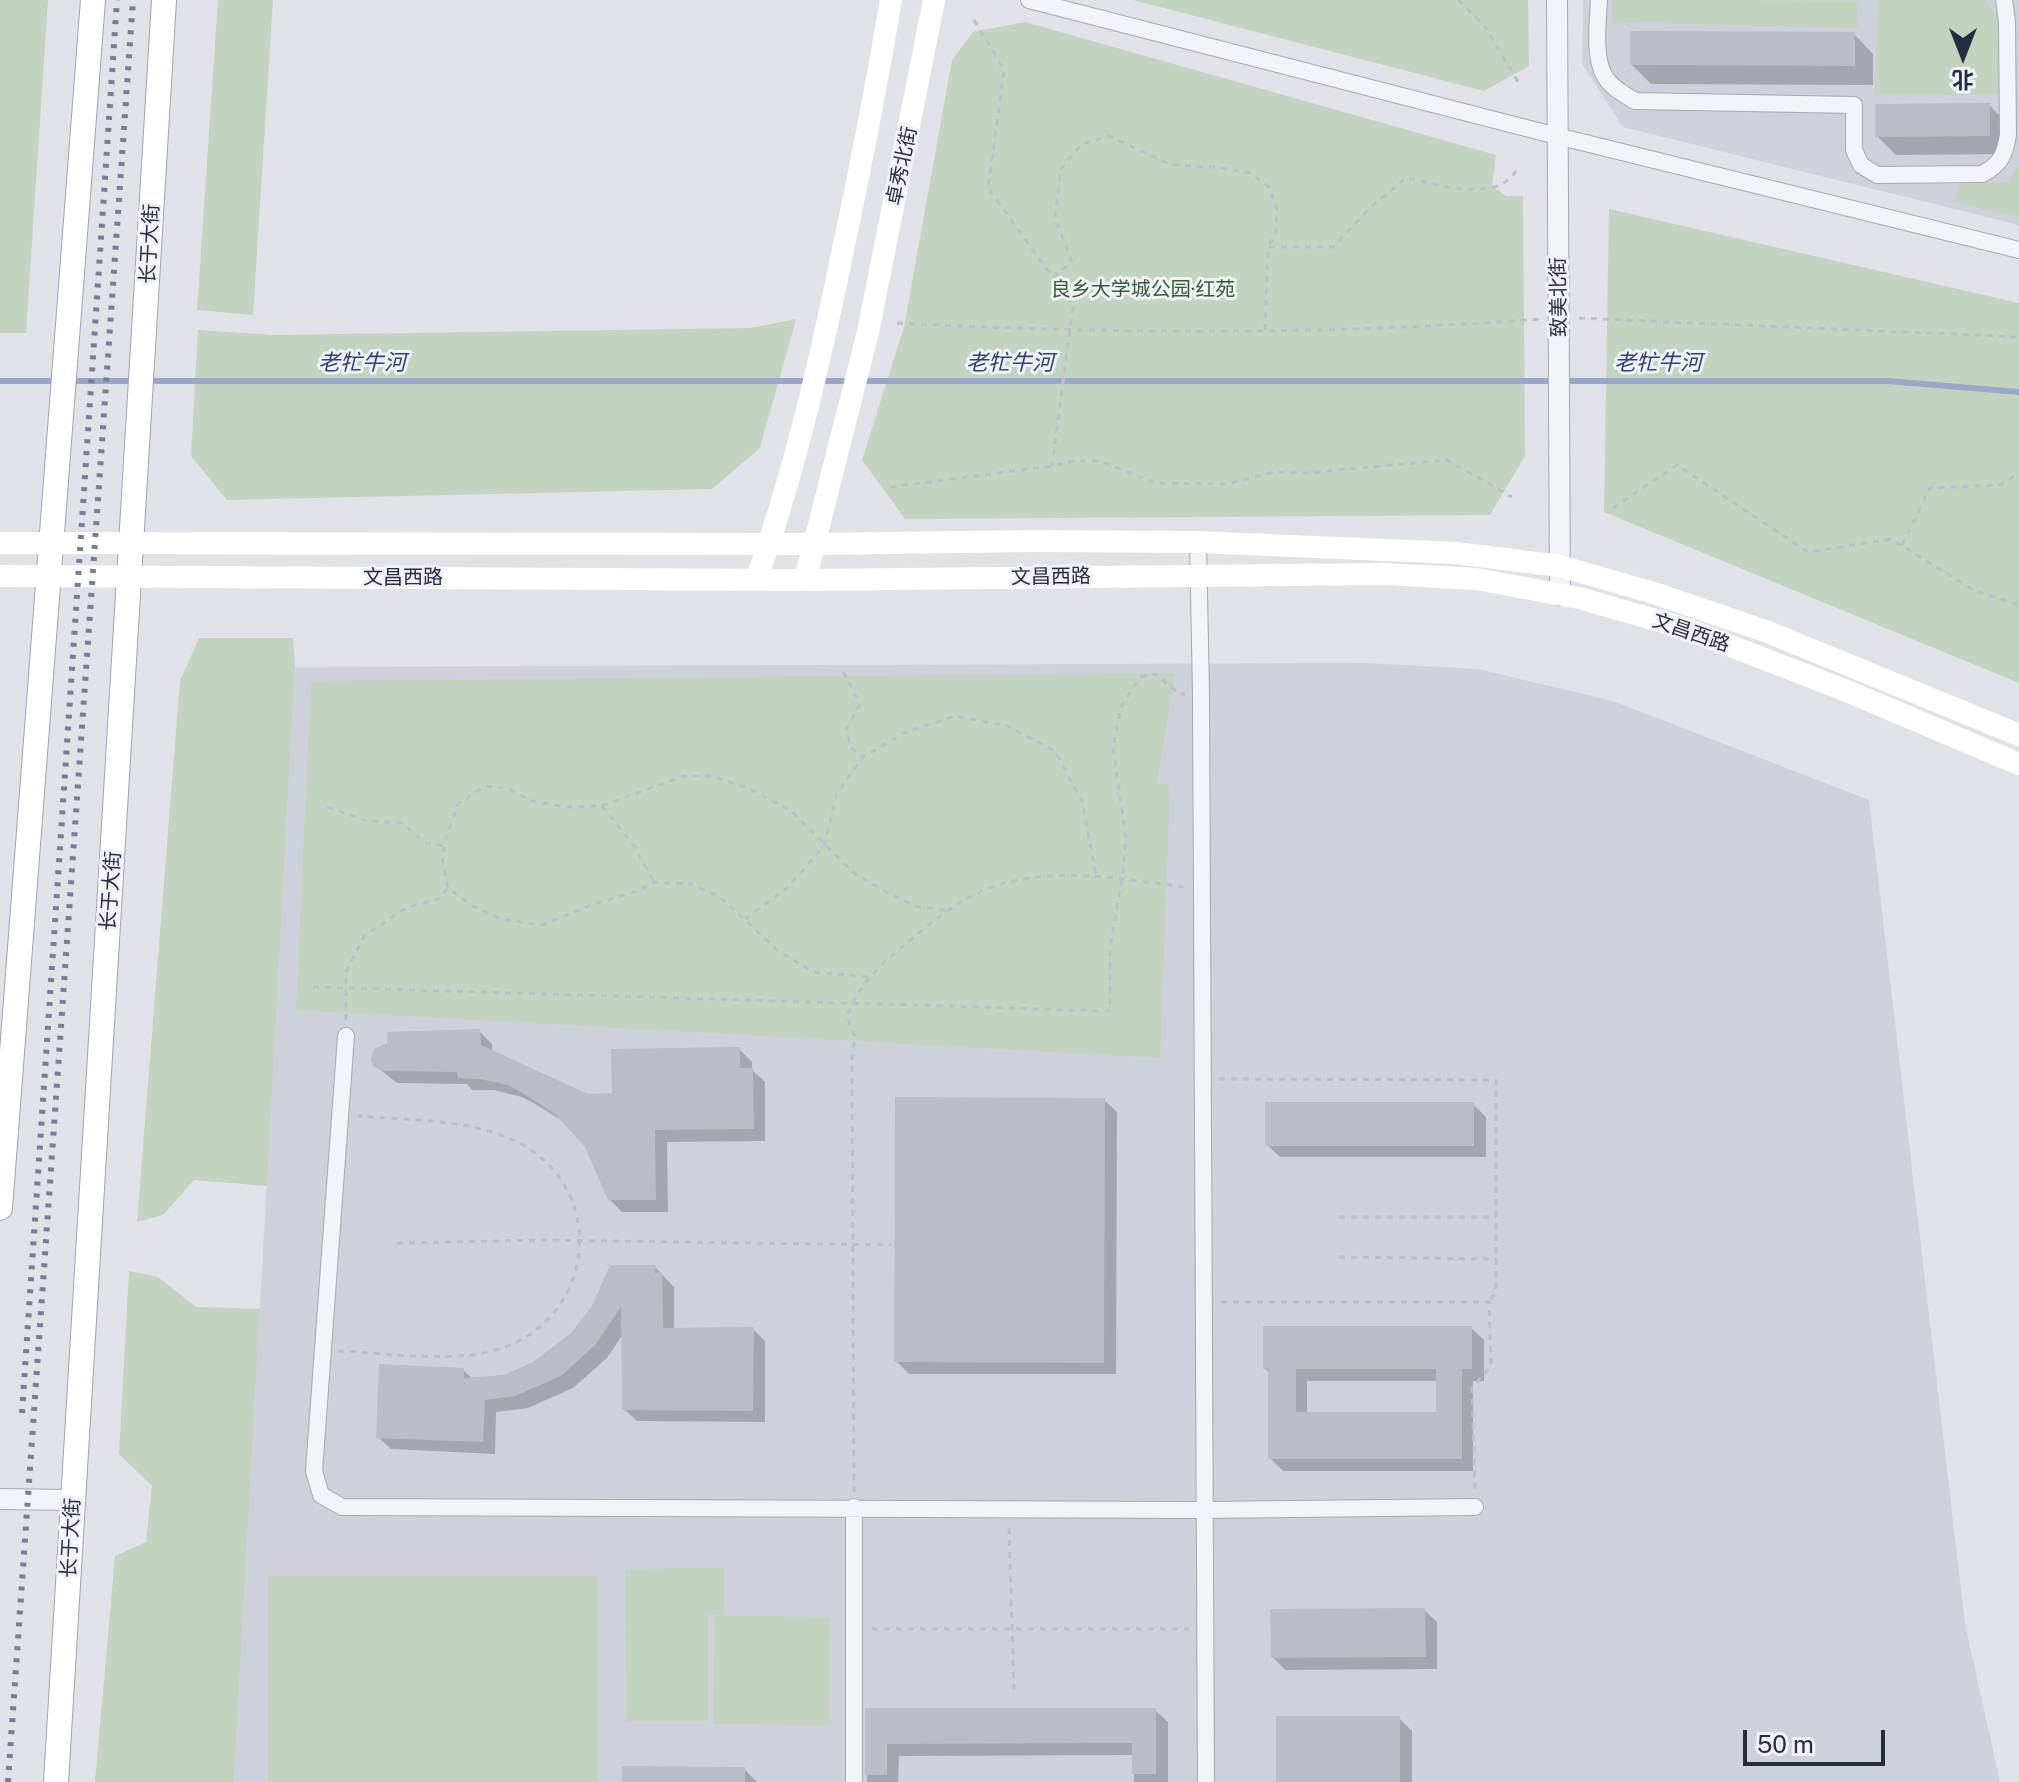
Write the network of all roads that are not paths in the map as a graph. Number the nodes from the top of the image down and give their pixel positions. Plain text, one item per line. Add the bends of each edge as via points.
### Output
1 (164, 0) edge
2 (891, 0) edge
3 (934, 0) edge
4 (1029, 0) edge
5 (1557, 0) edge
6 (1599, 0) edge
7 (2004, 0) edge
8 (91, 6) edge
9 (2014, 135) edge
10 (1557, 136) junction
11 (2019, 250) edge
12 (133, 542) junction
13 (1198, 542) junction
14 (0, 543) edge
15 (51, 543) junction
16 (770, 543) junction
17 (813, 544) junction
18 (1560, 566) junction
19 (1199, 575) junction
20 (0, 576) edge
21 (49, 576) junction
22 (130, 578) junction
23 (757, 578) junction
24 (805, 580) junction
25 (1560, 595) junction
26 (2019, 735) edge
27 (2019, 764) edge
28 (346, 1036) road end
29 (0, 1208) edge
30 (0, 1499) edge
31 (73, 1500) junction
32 (854, 1507) junction
33 (1475, 1507) road end
34 (1203, 1510) junction
35 (56, 1782) edge
36 (854, 1782) edge
37 (1206, 1782) edge

1 - 12 main road, 长于大街
2 - 16 main road, 卓秀北街 via 826,332
3 - 17 main road, 卓秀北街 via 868,332
4 - 10 street
5 - 10 street, 致美北街
6 - 9 street via 1604,75 1635,101 1854,105 1854,150 1861,165 1877,175 1982,174 1997,166
7 - 9 street
8 - 15 main road
10 - 11 street
10 - 18 street, 致美北街
12 - 15 main road, 文昌西路
12 - 16 main road, 文昌西路
12 - 22 main road, 长于大街
13 - 17 main road, 文昌西路
13 - 18 main road, 文昌西路 via 1402,549
13 - 19 street
14 - 15 main road, 文昌西路
15 - 21 main road
16 - 17 main road, 文昌西路
16 - 23 main road, 卓秀北街
17 - 24 main road, 卓秀北街
18 - 25 street, 致美北街
18 - 26 main road, 文昌西路 via 1768,632
19 - 24 main road, 文昌西路
19 - 25 main road, 文昌西路 via 1476,579
19 - 34 street
20 - 21 main road, 文昌西路
21 - 22 main road, 文昌西路
21 - 29 main road
22 - 23 main road, 文昌西路
22 - 31 main road, 长于大街
23 - 24 main road, 文昌西路
25 - 27 main road, 文昌西路 via 1687,629
28 - 32 street via 314,1471 321,1495 342,1507
30 - 31 street
31 - 35 main road, 长于大街
32 - 34 street
32 - 36 street
33 - 34 street
34 - 37 street

